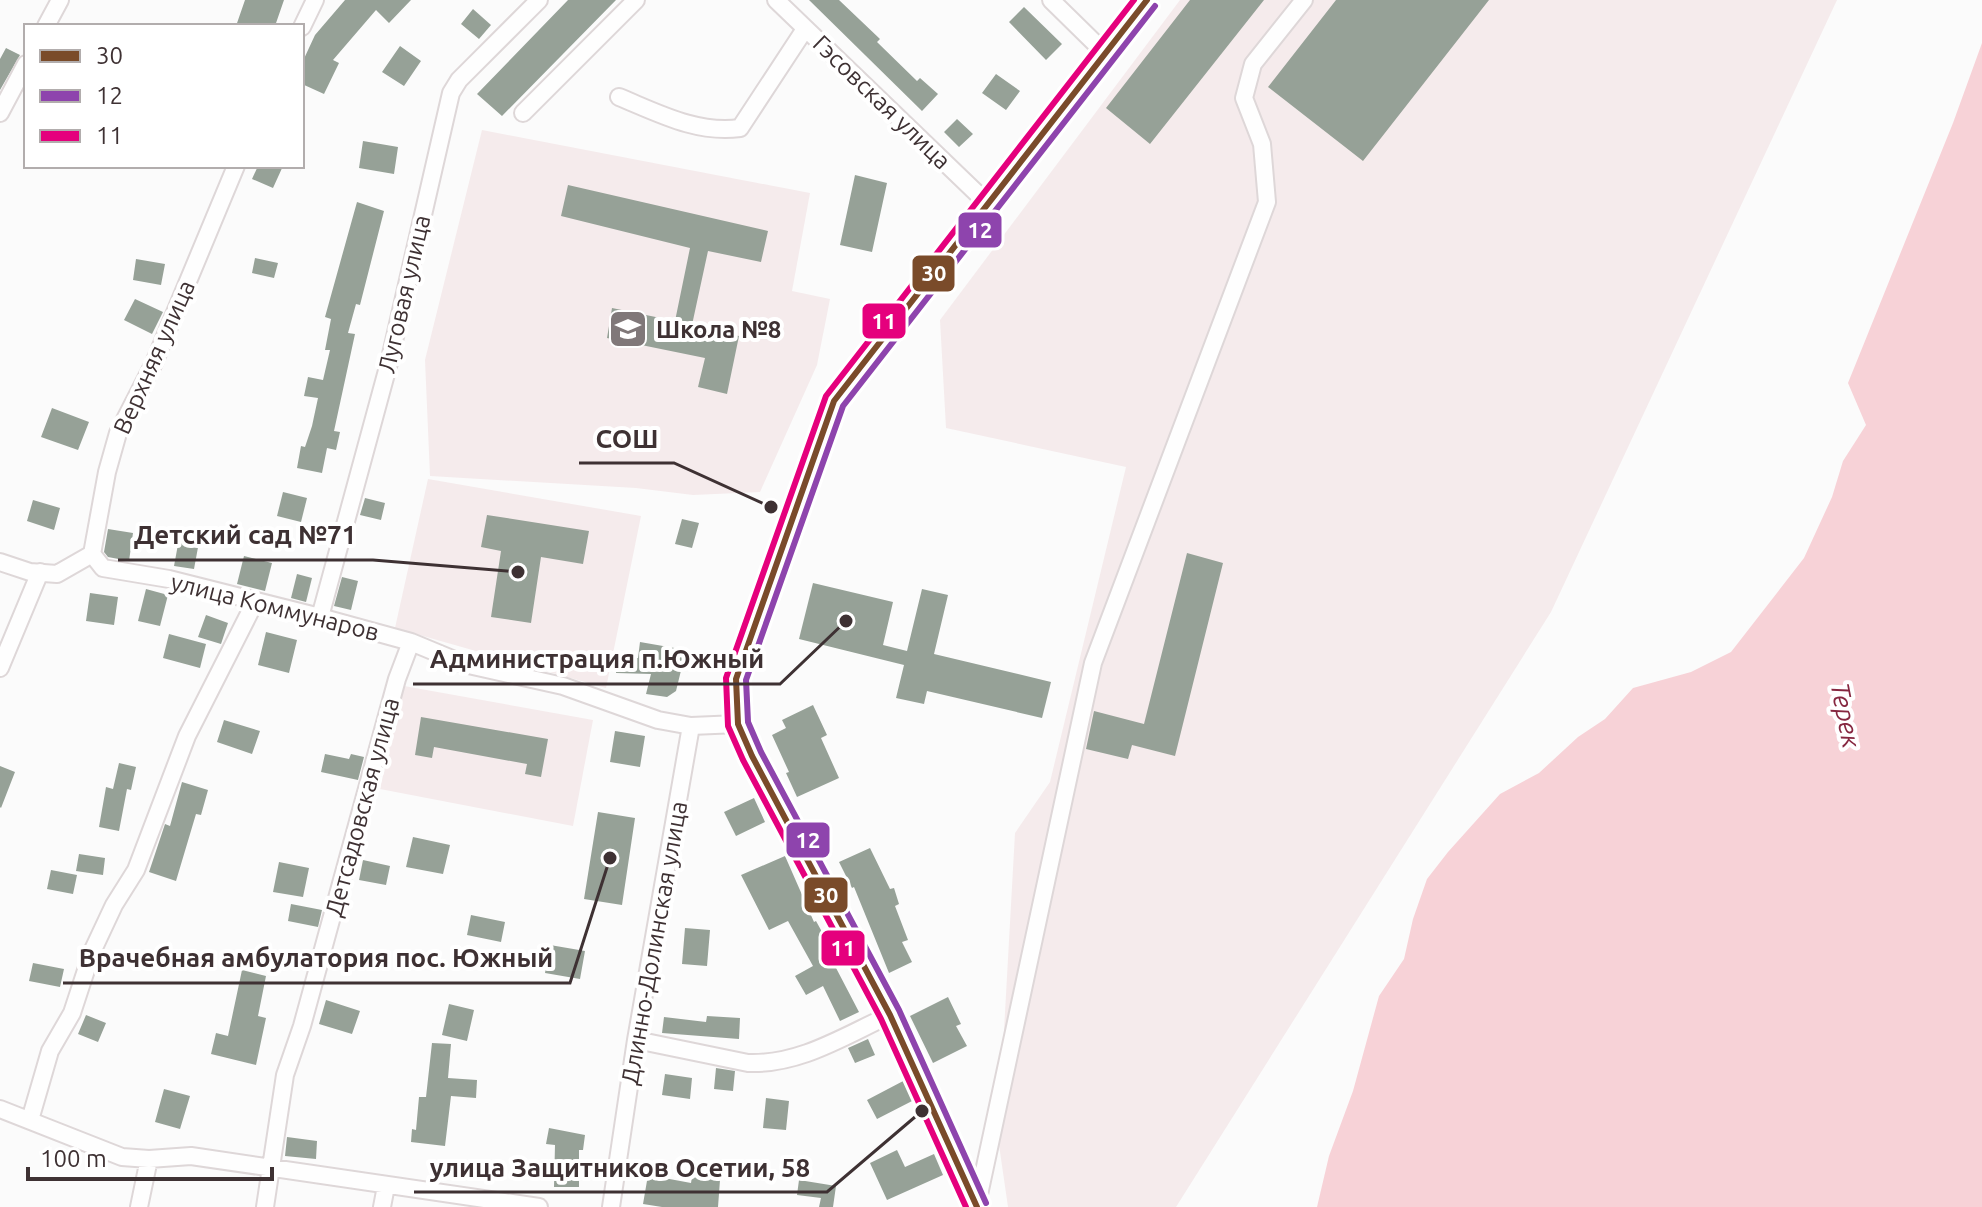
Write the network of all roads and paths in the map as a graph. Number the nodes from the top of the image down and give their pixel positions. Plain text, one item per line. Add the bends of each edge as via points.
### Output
1 (60, 0) edge
2 (315, 0) edge
3 (539, 0) edge
4 (636, 0) edge
5 (776, 0) edge
6 (1051, 0) edge
7 (1147, 0) edge
8 (1304, 0) edge
9 (47, 24) edge
10 (303, 24) edge
11 (805, 29) junction
12 (1105, 53) junction
13 (24, 68) edge
14 (619, 97) dead end
15 (0, 113) edge
16 (523, 113) dead end
17 (235, 168) edge
18 (988, 204) junction
19 (92, 554) junction
20 (0, 562) edge
21 (40, 572) junction
22 (255, 602) junction
23 (320, 617) junction
24 (411, 642) junction
25 (0, 668) edge
26 (738, 724) junction
27 (691, 726) junction
28 (890, 1015) junction
29 (636, 1040) junction
30 (0, 1109) edge
31 (30, 1120) junction
32 (149, 1159) junction
33 (272, 1169) junction
34 (386, 1186) junction
35 (977, 1205) edge
36 (139, 1207) edge
37 (265, 1207) edge
38 (382, 1207) edge
39 (539, 1207) edge
40 (611, 1207) edge

1 - 9 street
2 - 10 street
3 - 23 street, Луговая улица via 451,93 389,363
4 - 16 street
5 - 11 street, Гэсовская улица
6 - 12 street
7 - 12 street
8 - 35 street via 1253,64 1244,98 1262,144 1267,202 1093,663
11 - 14 street via 740,128 720,131 686,124
11 - 18 street, Гэсовская улица
12 - 18 street
13 - 15 street
17 - 19 street, Верхняя улица via 154,363 118,433
18 - 26 street via 834,401 736,679
19 - 21 street via 57,574
19 - 22 street, улица Коммунаров via 103,568
20 - 21 street
21 - 25 street
22 - 23 street, улица Коммунаров
22 - 31 street via 187,736 136,870 92,952 72,1013 50,1051
23 - 24 street, улица Коммунаров
24 - 27 street, улица Коммунаров via 464,664 563,686 658,720
24 - 33 street, Детсадовская улица via 285,1075
26 - 27 street
26 - 28 street
27 - 29 street, Длинно-Долинская улица
28 - 29 street via 804,1055 767,1064
28 - 35 street
29 - 40 street, Длинно-Долинская улица
30 - 31 street
31 - 32 street via 122,1157
32 - 33 street via 191,1156
32 - 36 street
33 - 34 street
33 - 37 street, Детсадовская улица
34 - 38 street
34 - 39 street

